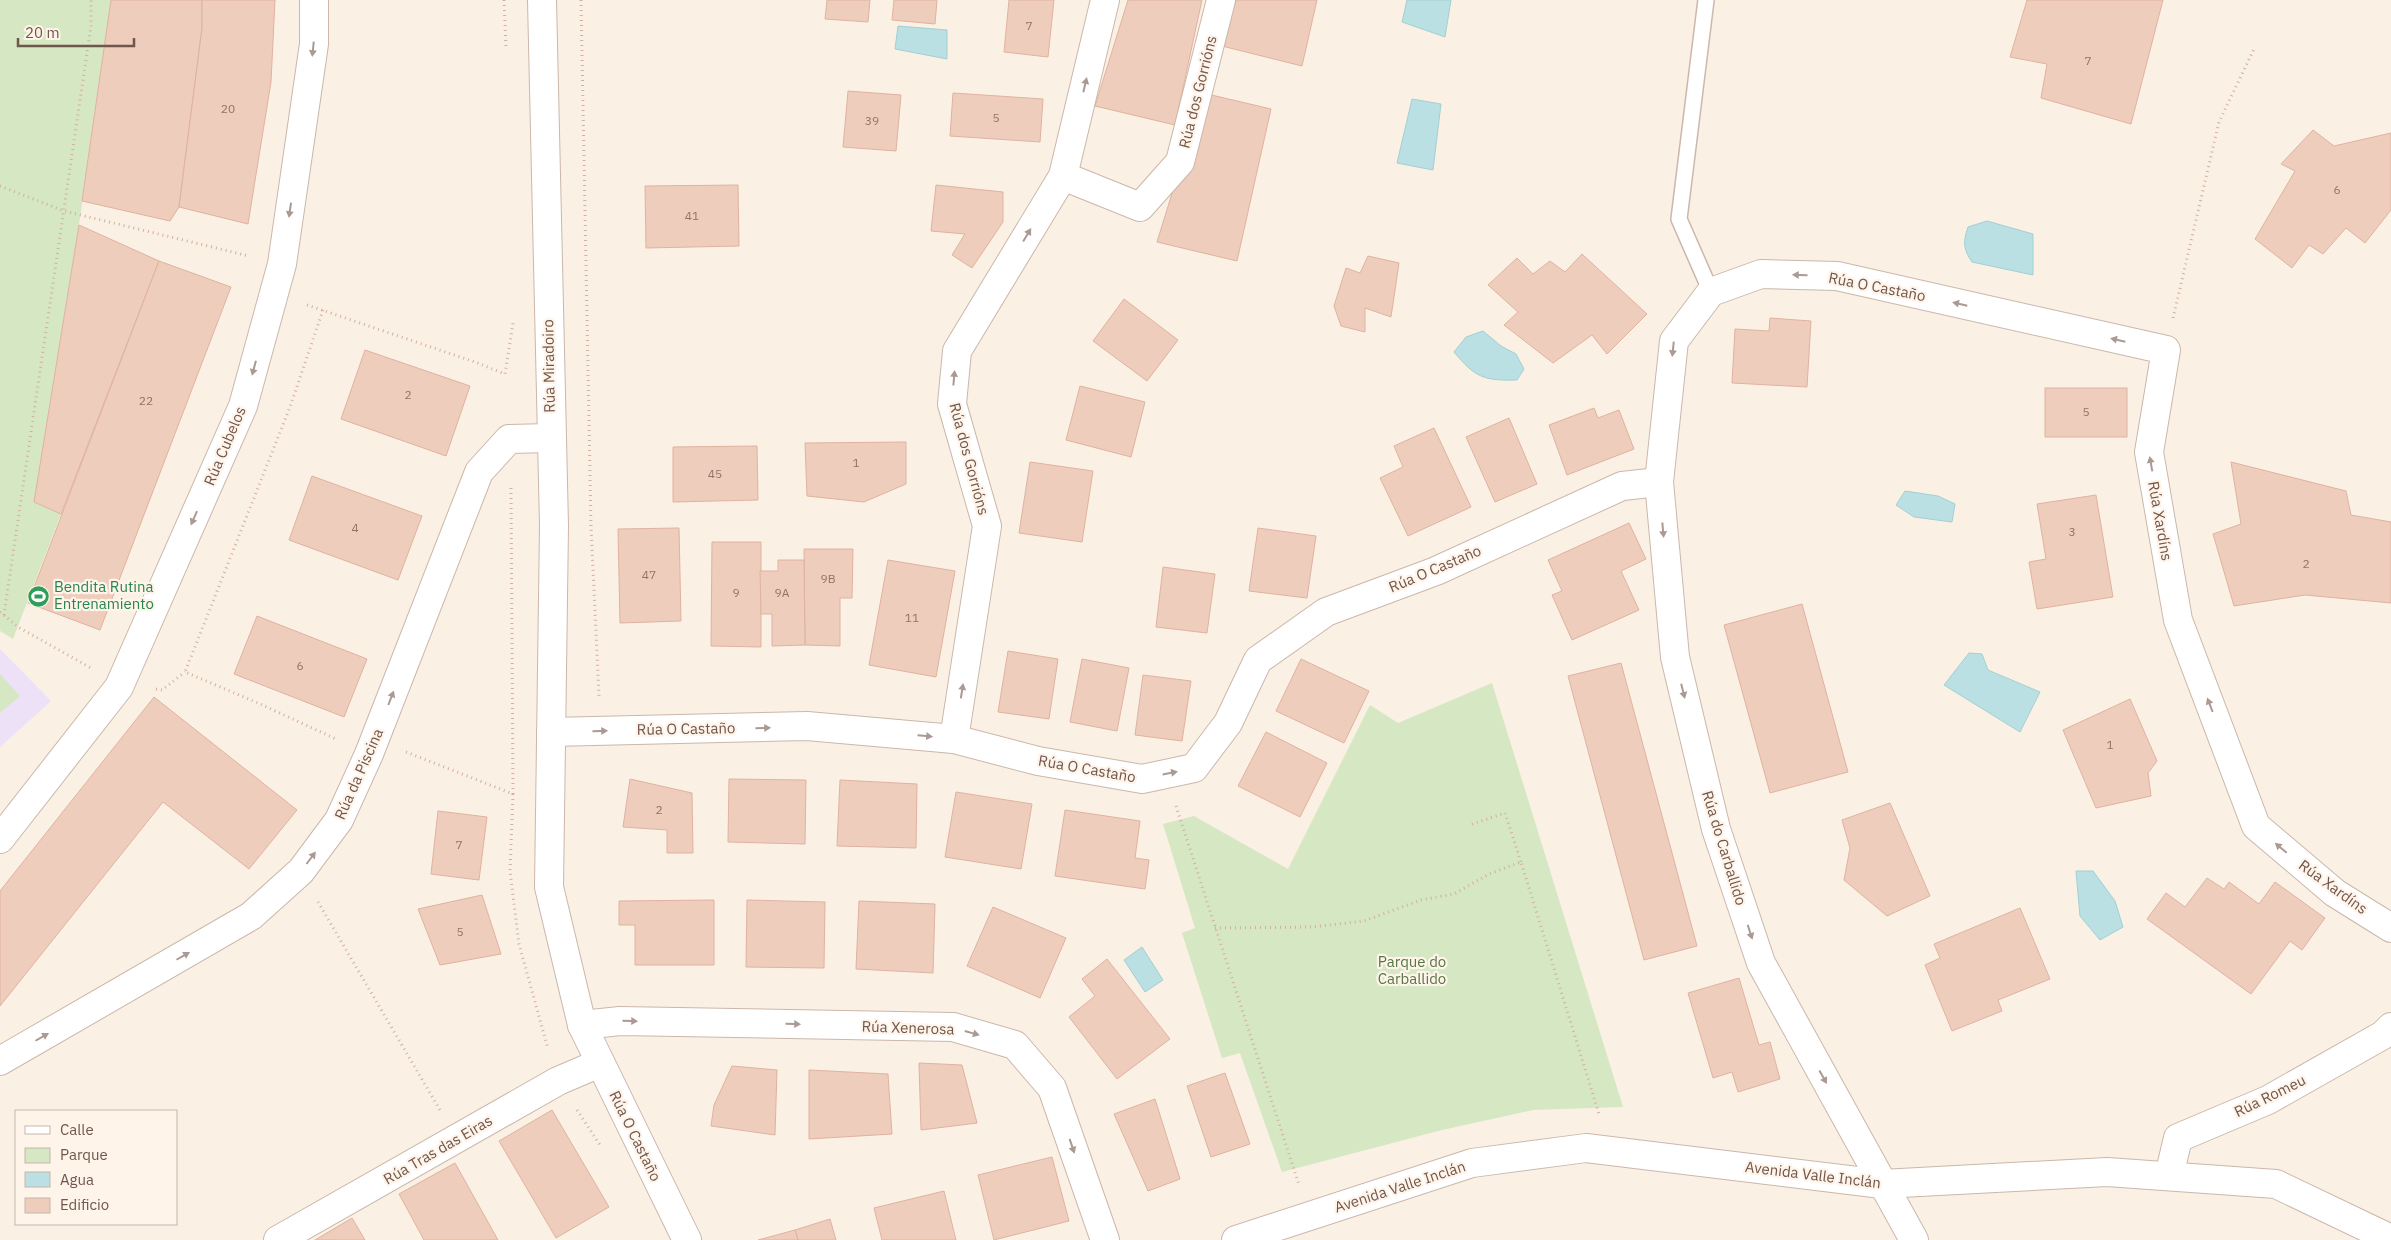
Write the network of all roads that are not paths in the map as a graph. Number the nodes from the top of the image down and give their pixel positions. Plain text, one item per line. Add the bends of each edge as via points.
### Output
1 (314, 0) edge
2 (542, 0) edge
3 (1105, 0) edge
4 (1221, 0) edge
5 (1706, 0) edge
6 (1063, 176) junction
7 (1711, 292) junction
8 (2166, 350) joint
9 (551, 438) junction
10 (1659, 482) junction
11 (551, 732) junction
12 (954, 739) junction
13 (0, 840) edge
14 (2391, 928) edge
15 (582, 1025) junction
16 (2391, 1027) edge
17 (0, 1061) edge
18 (600, 1063) junction
19 (2169, 1176) junction
20 (1882, 1184) junction
21 (2391, 1239) edge
22 (278, 1240) edge
23 (687, 1240) edge
24 (1105, 1240) edge
25 (1236, 1240) edge
26 (1914, 1240) edge

1 -> 13 street, Rúa Cubelos via 314,44 282,264 243,406 119,687
2 - 9 street, Rúa Miradoiro
6 -> 3 street, Rúa dos Gorrións
4 - 6 street, Rúa dos Gorrións via 1180,162 1140,207
5 - 7 lane via 1679,219
12 -> 6 street, Rúa dos Gorrións via 987,526 952,404 957,351
8 -> 7 street, Rúa O Castaño via 1837,276 1761,274
7 -> 10 street via 1674,341
14 -> 8 street, Rúa Xardíns via 2335,893 2256,826 2178,620 2148,452
9 - 11 street, Rúa Miradoiro via 554,526
17 -> 9 street, Rúa da Piscina via 251,916 301,871 339,820 369,754 479,472 508,439
12 -> 10 street, Rúa O Castaño via 1038,761 1142,779 1194,768 1228,723 1258,660 1326,612 1436,571 1622,486
10 -> 20 street, Rúa do Carballido via 1675,657 1716,829 1761,964
11 -> 12 street, Rúa O Castaño via 807,726
11 - 15 street, Rúa O Castaño via 550,887
15 - 18 street, Rúa O Castaño
15 -> 24 street, Rúa Xenerosa via 620,1021 953,1027 1015,1045 1052,1088
16 - 19 street, Rúa Romeu via 2383,1035 2268,1100 2178,1138
18 - 22 street, Rúa Tras das Eiras via 558,1081
18 - 23 street, Rúa O Castaño
19 - 20 street, Avenida Valle Inclán via 2107,1172
19 - 21 street, Avenida Valle Inclán via 2276,1184
20 - 25 street, Avenida Valle Inclán via 1586,1148 1472,1163
20 - 26 street, Rúa do Carballido

